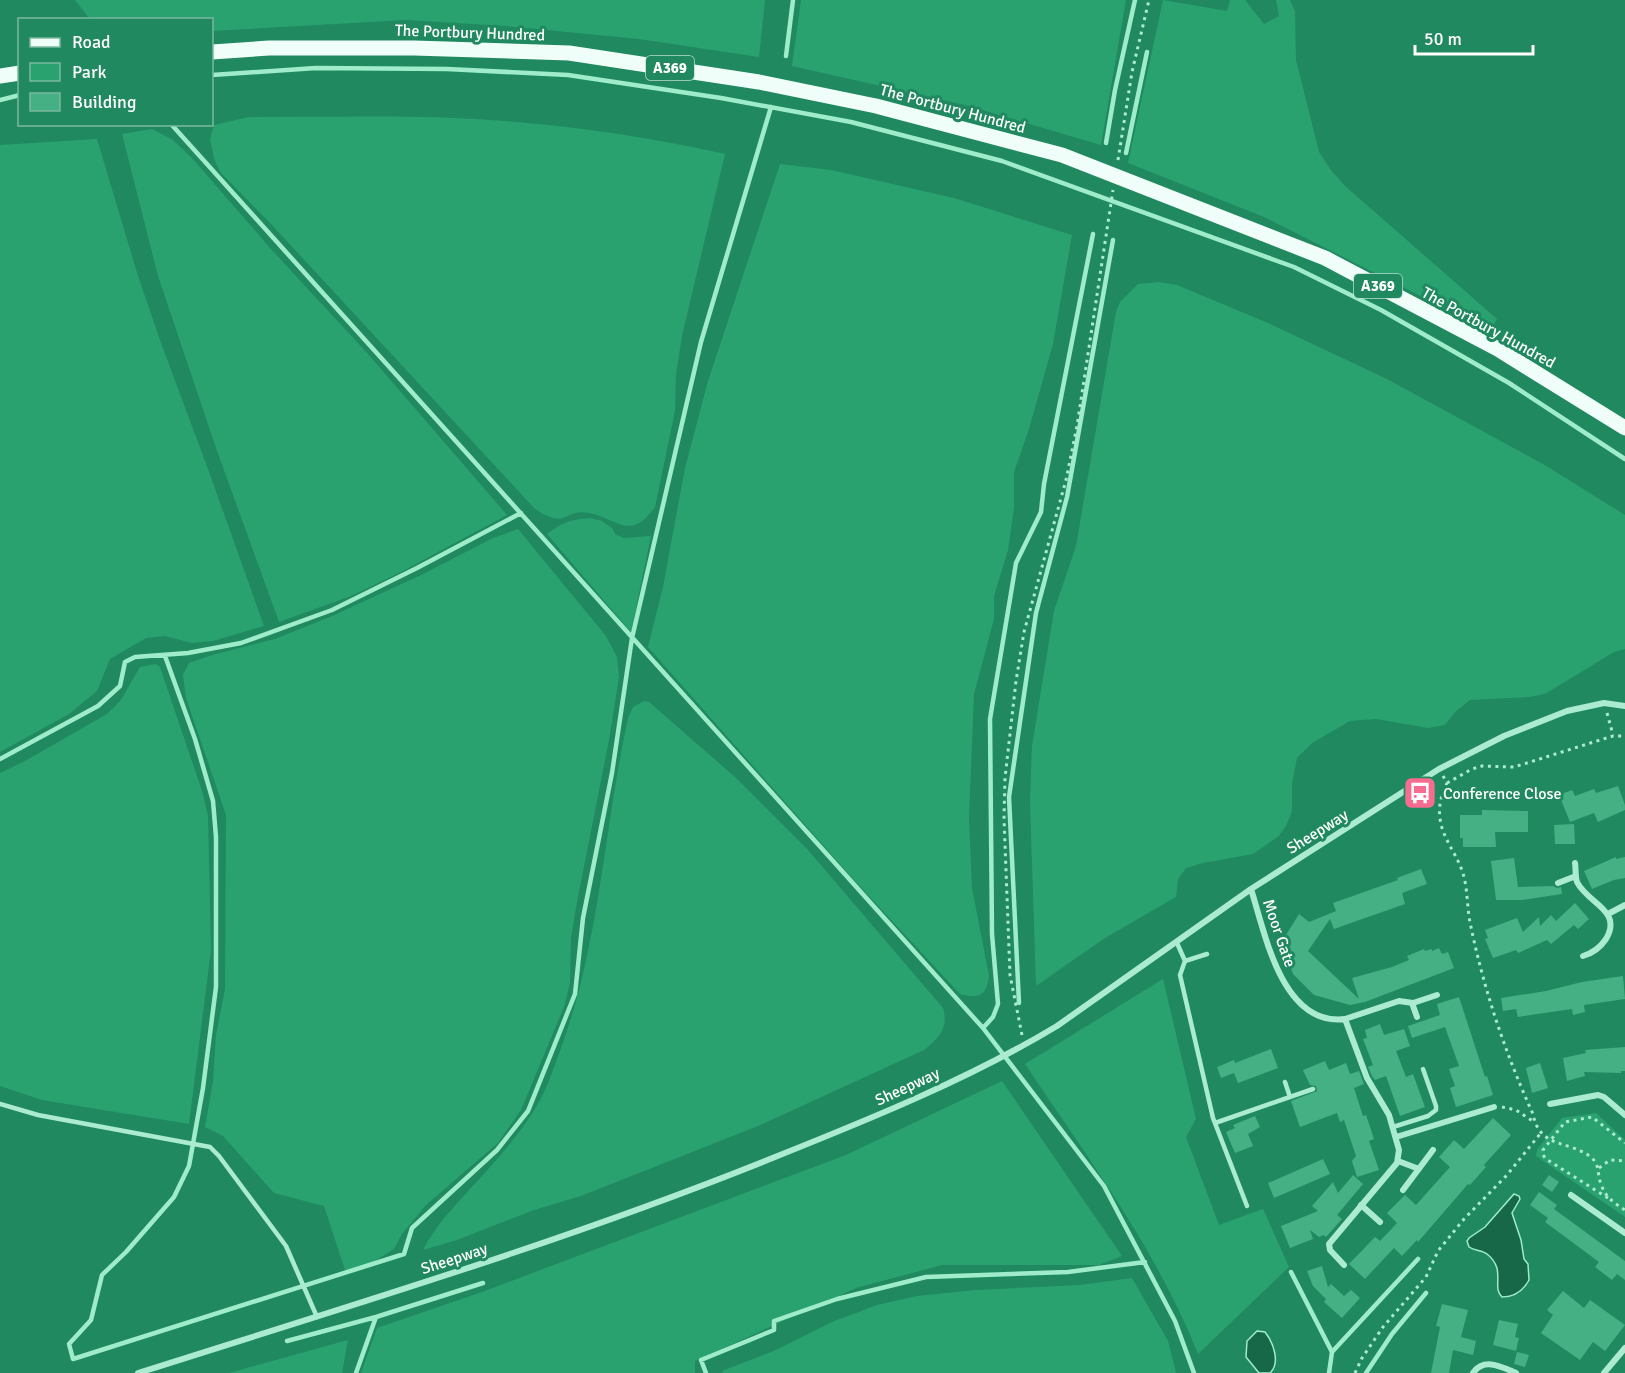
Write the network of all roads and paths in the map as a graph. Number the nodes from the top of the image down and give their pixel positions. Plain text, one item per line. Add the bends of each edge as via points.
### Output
1 (1149, 0) edge
2 (213, 52) edge
3 (18, 73) edge
4 (0, 76) edge
5 (1116, 175) junction
6 (1112, 192) dead end
7 (1625, 428) edge
8 (1604, 703) junction
9 (1625, 706) edge
10 (1613, 736) junction
11 (1625, 736) edge
12 (1439, 769) junction
13 (1447, 783) junction
14 (1575, 863) dead end
15 (1576, 876) junction
16 (1558, 883) dead end
17 (1251, 889) junction
18 (1625, 905) edge
19 (1608, 914) junction
20 (1177, 942) junction
21 (1207, 954) dead end
22 (1583, 956) dead end
23 (1185, 961) junction
24 (1437, 995) dead end
25 (1412, 1003) junction
26 (1417, 1017) dead end
27 (1345, 1019) junction
28 (1024, 1046) junction
29 (1423, 1069) dead end
30 (1285, 1082) dead end
31 (1313, 1089) dead end
32 (1290, 1097) junction
33 (0, 1104) edge
34 (1550, 1104) dead end
35 (1494, 1107) joint
36 (1624, 1113) edge
37 (1215, 1123) junction
38 (1535, 1123) junction
39 (1393, 1127) junction
40 (1541, 1134) junction
41 (1396, 1137) junction
42 (1551, 1141) junction
43 (1625, 1143) edge
44 (1433, 1150) dead end
45 (1398, 1161) junction
46 (1625, 1161) edge
47 (1599, 1168) junction
48 (1419, 1169) junction
49 (1403, 1190) dead end
50 (1571, 1195) dead end
51 (1612, 1201) junction
52 (1361, 1204) junction
53 (1247, 1206) dead end
54 (1625, 1210) edge
55 (1380, 1222) dead end
56 (1625, 1233) edge
57 (1344, 1265) dead end
58 (317, 1317) junction
59 (1625, 1348) edge
60 (138, 1373) edge
61 (1355, 1373) edge
62 (1473, 1373) edge
63 (1516, 1373) edge
64 (1604, 1373) edge

1 - 5 path via 1132,72
2 - 5 main road, The Portbury Hundred / A369 via 414,48 569,54 759,82 876,106 1062,154
3 - 4 main road
5 - 7 main road, The Portbury Hundred / A369 via 1324,258 1496,348
6 - 28 path via 1077,426 1024,632 1005,778 1010,975
8 - 9 street, Sheepway
8 - 10 path
8 - 12 street, Sheepway via 1534,723
10 - 11 path
10 - 13 path via 1514,766 1472,768
12 - 13 path
12 - 17 street, Sheepway
13 - 38 path via 1440,801 1442,828 1461,866 1486,983
14 - 15 street
15 - 16 street
15 - 19 street via 1582,888
17 - 20 street, Sheepway
17 - 27 street, Moor Gate via 1286,987 1312,1012 1333,1020
18 - 19 street
19 - 22 street via 1607,937 1599,948
20 - 23 lane
20 - 28 street, Sheepway
21 - 23 lane
23 - 37 lane via 1180,975
24 - 25 street, Moor Gate
25 - 26 street
25 - 27 street, Moor Gate via 1399,1001
27 - 39 street via 1366,1078
28 - 58 street, Sheepway via 860,1122 684,1194
29 - 39 lane via 1436,1110
30 - 32 lane
31 - 32 lane
32 - 37 lane
33 - 58 lane via 48,1117 205,1145 219,1156 281,1238
34 - 36 street via 1598,1095
35 - 38 path via 1512,1108
35 - 41 street
37 - 53 lane
38 - 40 path
39 - 41 street
40 - 42 path
40 - 61 path via 1438,1251 1426,1277 1383,1327
41 - 45 street
42 - 43 path via 1565,1122 1592,1117
42 - 47 path via 1575,1148
42 - 51 path via 1543,1150 1545,1158
44 - 48 street
45 - 48 street
45 - 52 street
46 - 47 path via 1610,1160
47 - 51 path via 1600,1183
48 - 49 street
50 - 56 street
51 - 54 path
52 - 55 street
52 - 57 street via 1329,1244
58 - 60 street, Sheepway
59 - 64 street
62 - 63 street via 1479,1366 1491,1364

